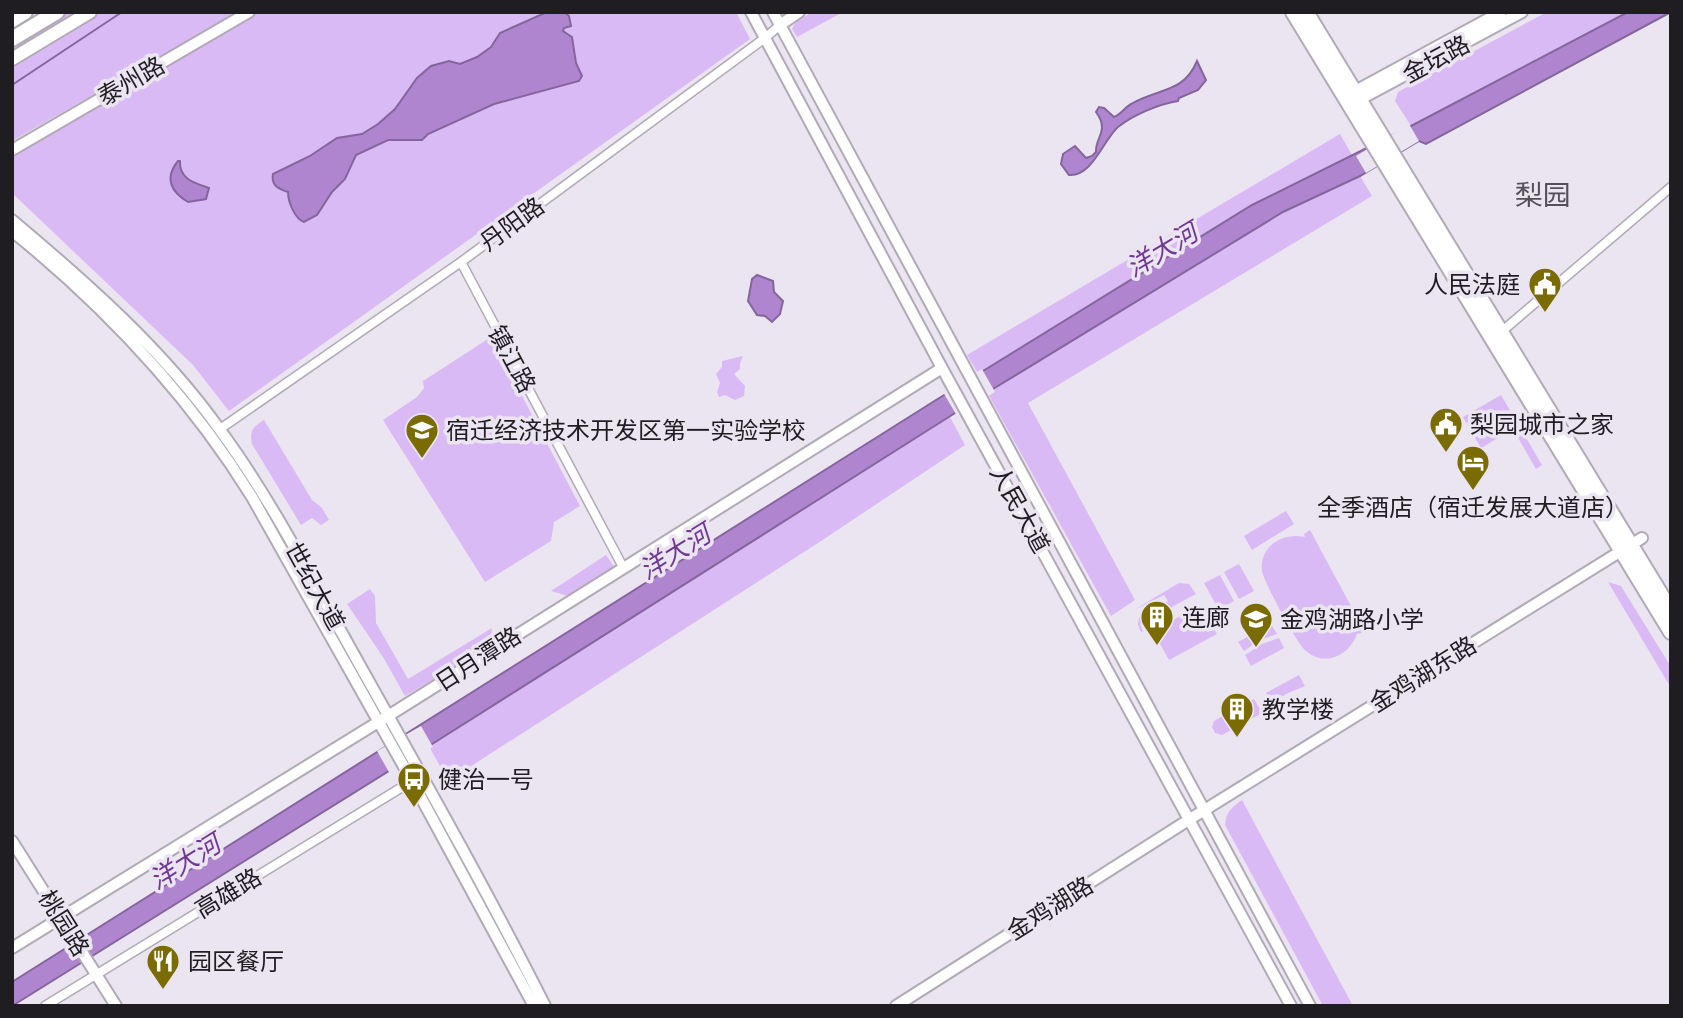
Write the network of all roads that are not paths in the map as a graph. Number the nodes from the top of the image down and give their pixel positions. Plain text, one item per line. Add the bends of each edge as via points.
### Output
1 (25, 12) edge
2 (57, 12) edge
3 (66, 12) edge
4 (90, 12) edge
5 (249, 12) edge
6 (751, 12) edge
7 (773, 12) edge
8 (799, 12) edge
9 (1293, 12) edge
10 (1306, 12) edge
11 (1501, 12) edge
12 (1522, 12) edge
13 (12, 20) edge
14 (780, 25) junction
15 (27, 30) junction
16 (765, 38) junction
17 (12, 39) edge
18 (12, 59) edge
19 (810, 81) junction
20 (792, 88) junction
21 (1352, 98) junction
22 (12, 150) edge
23 (1671, 187) edge
24 (12, 220) edge
25 (12, 231) edge
26 (461, 262) junction
27 (1497, 336) junction
28 (942, 368) junction
29 (220, 429) junction
30 (1632, 545) junction
31 (624, 567) junction
32 (1671, 611) edge
33 (1671, 632) edge
34 (388, 716) junction
35 (378, 722) junction
36 (1180, 767) junction
37 (1166, 776) junction
38 (412, 781) junction
39 (1203, 811) junction
40 (1190, 819) junction
41 (12, 841) edge
42 (1231, 862) junction
43 (1217, 869) junction
44 (60, 918) junction
45 (12, 948) edge
46 (93, 970) junction
47 (899, 1005) edge
48 (45, 1006) edge
49 (116, 1006) edge
50 (534, 1006) edge
51 (545, 1006) edge
52 (1291, 1006) edge
53 (1310, 1006) edge

1 - 13 highway
2 - 15 highway
3 - 15 highway
4 - 18 main road
5 - 22 street, 泰州路
6 - 16 street, 人民大道
7 - 14 street, 人民大道
8 - 14 street, 丹阳路
9 - 21 highway
10 - 21 highway
11 - 21 street, 金坛路
12 - 21 street, 金坛路
14 - 16 street, 丹阳路
14 - 19 street, 人民大道
15 - 17 highway
16 - 20 street, 人民大道
16 - 26 street, 丹阳路
19 - 20 street via 799,77
19 - 36 street, 人民大道
20 - 28 street, 人民大道
21 - 27 highway
23 - 27 street
24 - 29 street, 世纪大道 via 113,309
25 - 35 street, 世纪大道 via 123,331 223,451
26 - 29 street, 丹阳路
26 - 31 street, 镇江路
27 - 30 highway
28 - 31 street, 日月潭路
28 - 37 street, 人民大道
29 - 34 street, 世纪大道 via 280,522
30 - 32 highway
30 - 33 highway
30 - 39 street, 金鸡湖东路
31 - 34 street, 日月潭路
34 - 35 street, 日月潭路
34 - 51 street, 世纪大道
35 - 38 street, 世纪大道
35 - 44 street, 日月潭路
36 - 37 street via 1177,777
36 - 39 street, 人民大道
37 - 40 street, 人民大道
38 - 46 street, 高雄路
38 - 50 street, 世纪大道
39 - 40 street, 金鸡湖路
39 - 42 street, 人民大道
40 - 43 street, 人民大道
40 - 47 street, 金鸡湖路
41 - 44 street, 桃园路
42 - 43 street via 1220,862
42 - 53 street, 人民大道
43 - 52 street, 人民大道
44 - 45 street, 日月潭路
44 - 46 street, 桃园路
46 - 48 street, 高雄路
46 - 49 street, 桃园路

